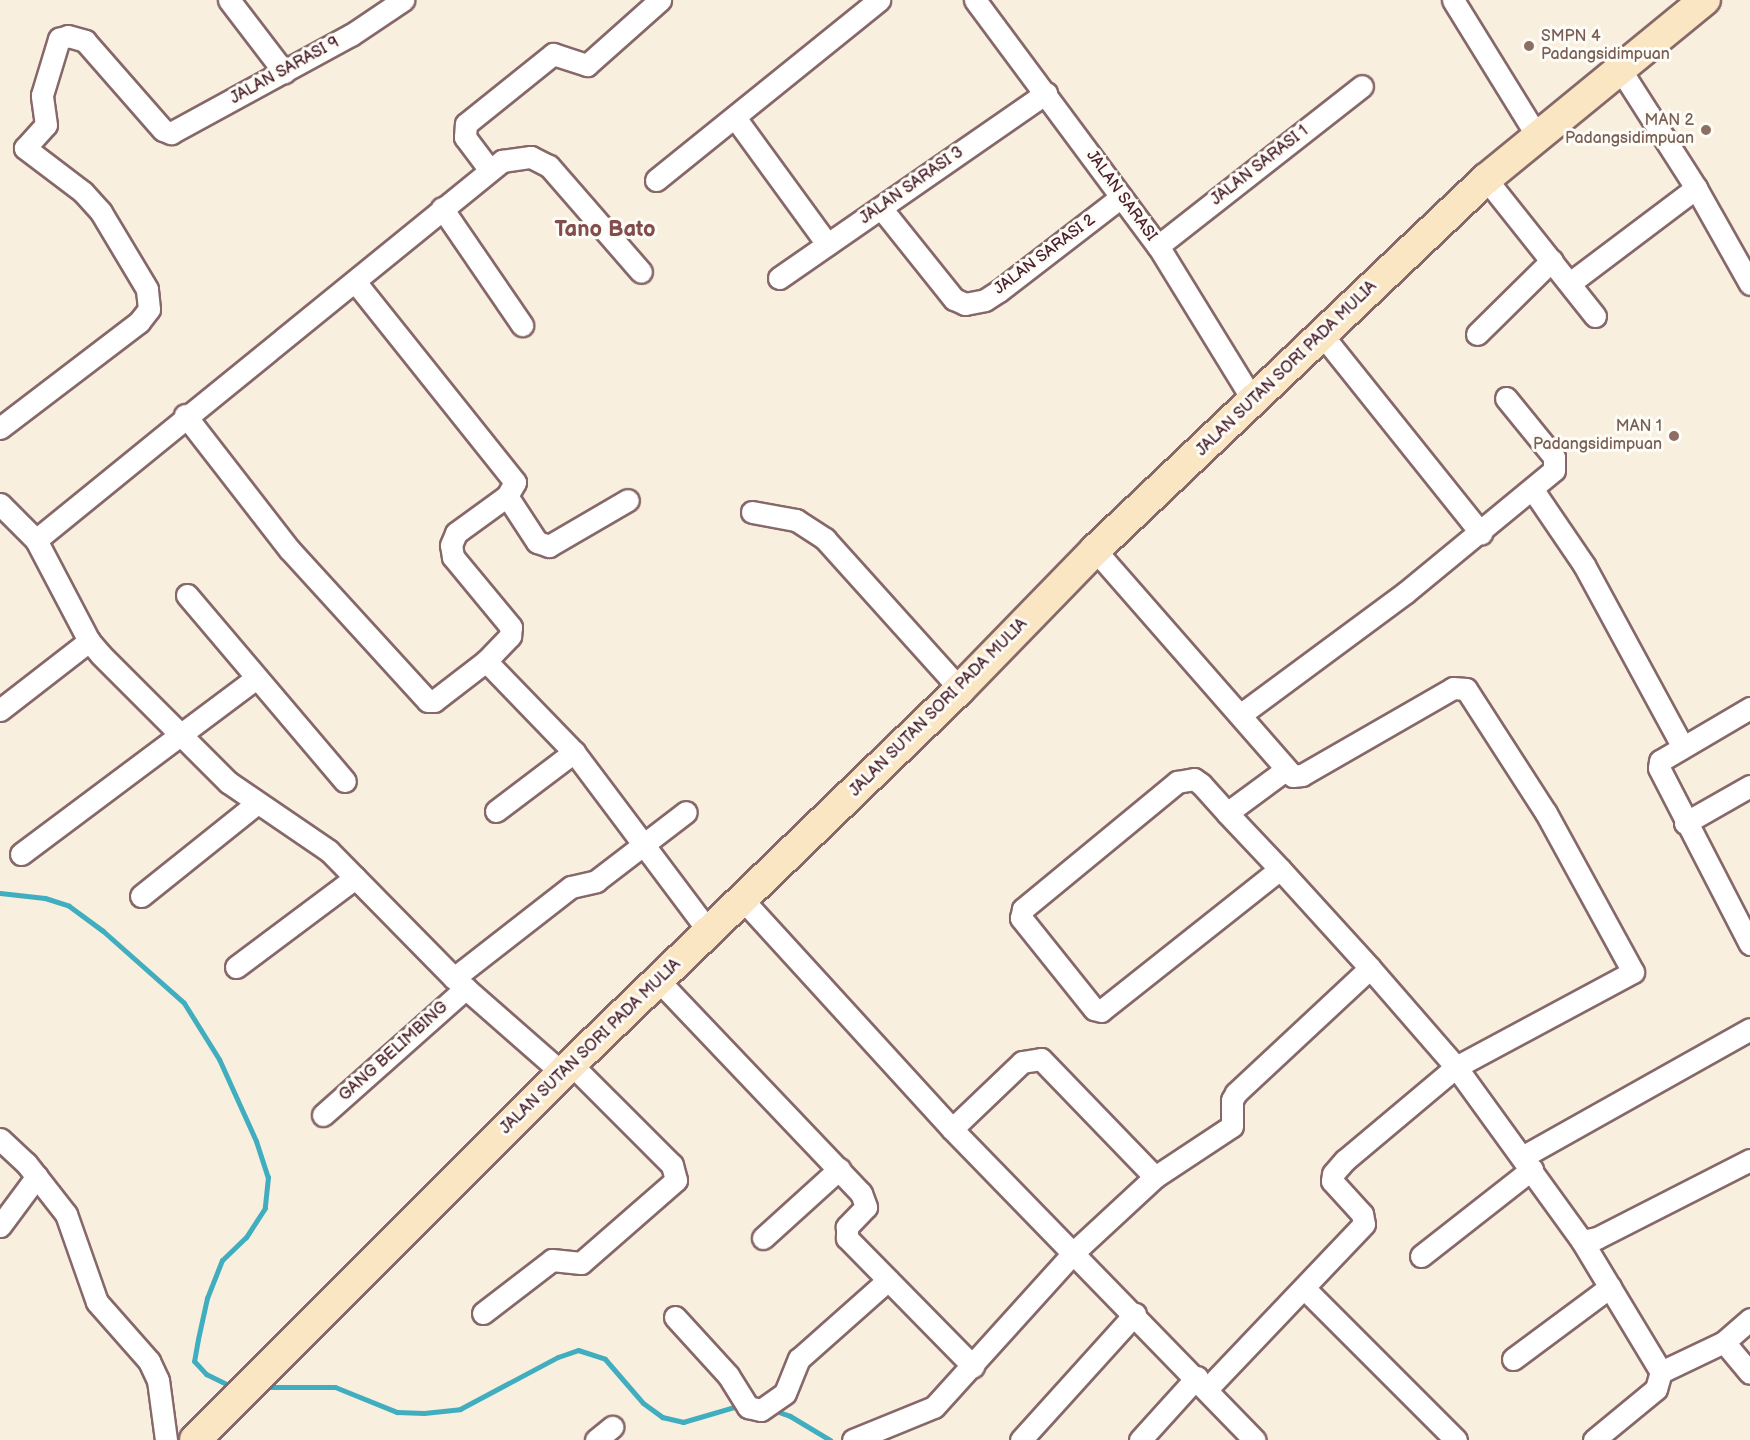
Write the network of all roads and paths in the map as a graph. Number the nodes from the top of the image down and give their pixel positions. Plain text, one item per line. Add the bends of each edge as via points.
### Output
1 (229, 0) edge
2 (660, 0) edge
3 (879, 0) edge
4 (975, 0) edge
5 (1453, 0) edge
6 (1705, 0) edge
7 (397, 2) edge
8 (1620, 69) junction
9 (284, 72) junction
10 (1362, 86) dead end
11 (1046, 93) junction
12 (736, 119) junction
13 (1538, 136) junction
14 (489, 169) junction
15 (1486, 179) junction
16 (656, 180) dead end
17 (1696, 188) junction
18 (1121, 197) junction
19 (442, 208) junction
20 (880, 208) junction
21 (827, 244) junction
22 (1158, 246) junction
23 (1552, 260) junction
24 (641, 272) dead end
25 (779, 278) dead end
26 (356, 283) junction
27 (1570, 283) junction
28 (1750, 284) edge
29 (1595, 316) dead end
30 (522, 325) dead end
31 (1477, 334) dead end
32 (1323, 336) junction
33 (1506, 398) dead end
34 (1254, 402) junction
35 (185, 415) junction
36 (0, 428) edge
37 (1533, 490) junction
38 (507, 496) junction
39 (628, 500) dead end
40 (0, 504) edge
41 (752, 512) dead end
42 (1482, 533) junction
43 (36, 540) junction
44 (1095, 550) junction
45 (187, 595) dead end
46 (89, 641) junction
47 (486, 661) junction
48 (256, 678) junction
49 (960, 689) junction
50 (1750, 708) edge
51 (0, 710) edge
52 (1240, 715) junction
53 (182, 736) junction
54 (1683, 747) junction
55 (574, 752) junction
56 (1284, 771) junction
57 (345, 781) dead end
58 (1750, 786) edge
59 (256, 804) junction
60 (496, 811) dead end
61 (686, 812) dead end
62 (1227, 813) junction
63 (1685, 823) junction
64 (645, 844) junction
65 (21, 854) dead end
66 (1280, 869) junction
67 (355, 878) junction
68 (141, 896) dead end
69 (743, 900) junction
70 (709, 932) junction
71 (1750, 944) edge
72 (236, 966) dead end
73 (1370, 968) junction
74 (658, 980) junction
75 (460, 983) junction
76 (1750, 1029) edge
77 (1456, 1067) junction
78 (567, 1068) junction
79 (323, 1115) dead end
80 (952, 1129) junction
81 (0, 1139) edge
82 (1750, 1160) edge
83 (1528, 1162) junction
84 (839, 1169) junction
85 (37, 1176) junction
86 (1155, 1177) junction
87 (0, 1226) edge
88 (763, 1238) dead end
89 (1582, 1241) junction
90 (1074, 1252) junction
91 (1421, 1256) dead end
92 (888, 1280) junction
93 (1610, 1287) junction
94 (1304, 1288) junction
95 (483, 1313) dead end
96 (1135, 1314) junction
97 (675, 1317) dead end
98 (1750, 1319) edge
99 (1724, 1342) junction
100 (1513, 1359) dead end
101 (973, 1366) junction
102 (1661, 1372) junction
103 (1750, 1373) edge
104 (1202, 1382) junction
105 (166, 1440) edge
106 (195, 1440) edge
107 (853, 1440) edge
108 (1021, 1440) edge
109 (1140, 1440) edge
110 (1254, 1440) edge
111 (1456, 1440) edge
112 (1594, 1440) edge

1 - 9 street
2 - 14 street via 587,65 553,54 466,124 465,137
3 - 12 street
4 - 11 street, JALAN SARASI
5 - 13 street
6 - 8 street, JALAN SUTAN SORI PADA MULIA
7 - 9 street, JALAN SARASI 9
8 - 13 street, JALAN SUTAN SORI PADA MULIA
8 - 17 street
9 - 36 street, JALAN SARASI 9 via 179,130 163,130 85,41 68,36 59,39 42,95 46,125 25,148 83,192 101,212 147,289 149,309 139,322
10 - 22 street, JALAN SARASI 1
11 - 18 street, JALAN SARASI
11 - 20 street, JALAN SARASI 3
12 - 16 street
12 - 21 street
13 - 15 street, JALAN SUTAN SORI PADA MULIA
14 - 19 street
14 - 24 street via 508,158 524,156 549,166
15 - 23 street
15 - 32 street, JALAN SUTAN SORI PADA MULIA
17 - 27 street
17 - 28 street
18 - 20 street, JALAN SARASI 2 via 999,291 985,300 965,304 954,299
18 - 22 street, JALAN SARASI
19 - 26 street
19 - 30 street
20 - 21 street, JALAN SARASI 3
21 - 25 street, JALAN SARASI 3
22 - 34 street, JALAN SARASI
23 - 27 street
23 - 31 street
26 - 35 street
26 - 38 street via 502,463 515,484
27 - 29 street
32 - 34 street, JALAN SUTAN SORI PADA MULIA
32 - 42 street
33 - 37 street via 1555,461 1554,470
34 - 44 street, JALAN SUTAN SORI PADA MULIA
35 - 43 street
35 - 47 street via 289,549 428,701 434,701
37 - 42 street
37 - 54 street via 1606,604
38 - 39 street via 537,542 549,546
38 - 47 street via 456,533 451,545 453,557 511,627 510,636
40 - 43 street
41 - 49 street via 796,520 825,539
42 - 52 street
43 - 46 street
44 - 49 street, JALAN SUTAN SORI PADA MULIA
44 - 52 street
45 - 48 street
46 - 51 street
46 - 53 street
47 - 55 street
48 - 53 street
48 - 57 street
49 - 69 street, JALAN SUTAN SORI PADA MULIA
50 - 54 street
52 - 56 street
53 - 59 street
53 - 65 street
54 - 63 street via 1660,761 1659,768
55 - 60 street
55 - 64 street
56 - 62 street
56 - 77 street via 1302,775 1459,686 1466,689 1546,813 1633,972
58 - 63 street
59 - 67 street via 317,841
59 - 68 street
61 - 64 street, GANG BELIMBING
62 - 66 street
62 - 66 street via 1201,784 1184,778 1023,909 1022,922 1094,1009 1101,1011
63 - 71 street
64 - 70 street
64 - 75 street, GANG BELIMBING via 596,881 571,887
66 - 73 street
67 - 72 street
67 - 75 street
69 - 70 street, JALAN SUTAN SORI PADA MULIA
69 - 80 street
70 - 74 street, JALAN SUTAN SORI PADA MULIA
73 - 77 street
73 - 86 street via 1236,1093 1232,1101 1232,1126
74 - 78 street, JALAN SUTAN SORI PADA MULIA
74 - 84 street
75 - 78 street
75 - 79 street, GANG BELIMBING
76 - 83 street
77 - 83 street
77 - 94 street via 1336,1170 1334,1185 1362,1214 1364,1224
78 - 95 street via 672,1165 676,1180 581,1263 552,1260
78 - 106 street, JALAN SUTAN SORI PADA MULIA
80 - 86 street via 1022,1062 1041,1059
80 - 90 street
81 - 85 street
82 - 89 street via 1597,1238
83 - 89 street
83 - 91 street
84 - 88 street
84 - 92 street via 867,1202 865,1210 847,1227 846,1235
85 - 87 street
85 - 105 street via 74,1228 97,1302 154,1371
86 - 90 street
89 - 93 street
90 - 96 street
90 - 101 street
92 - 97 street via 799,1359 789,1388 772,1406 757,1411 744,1401 728,1375
92 - 101 street
93 - 100 street
93 - 102 street
94 - 104 street
94 - 111 street
96 - 104 street
96 - 108 street
98 - 99 street
99 - 102 street
99 - 103 street
101 - 107 street via 927,1413
102 - 112 street via 1656,1389
104 - 109 street
104 - 110 street

